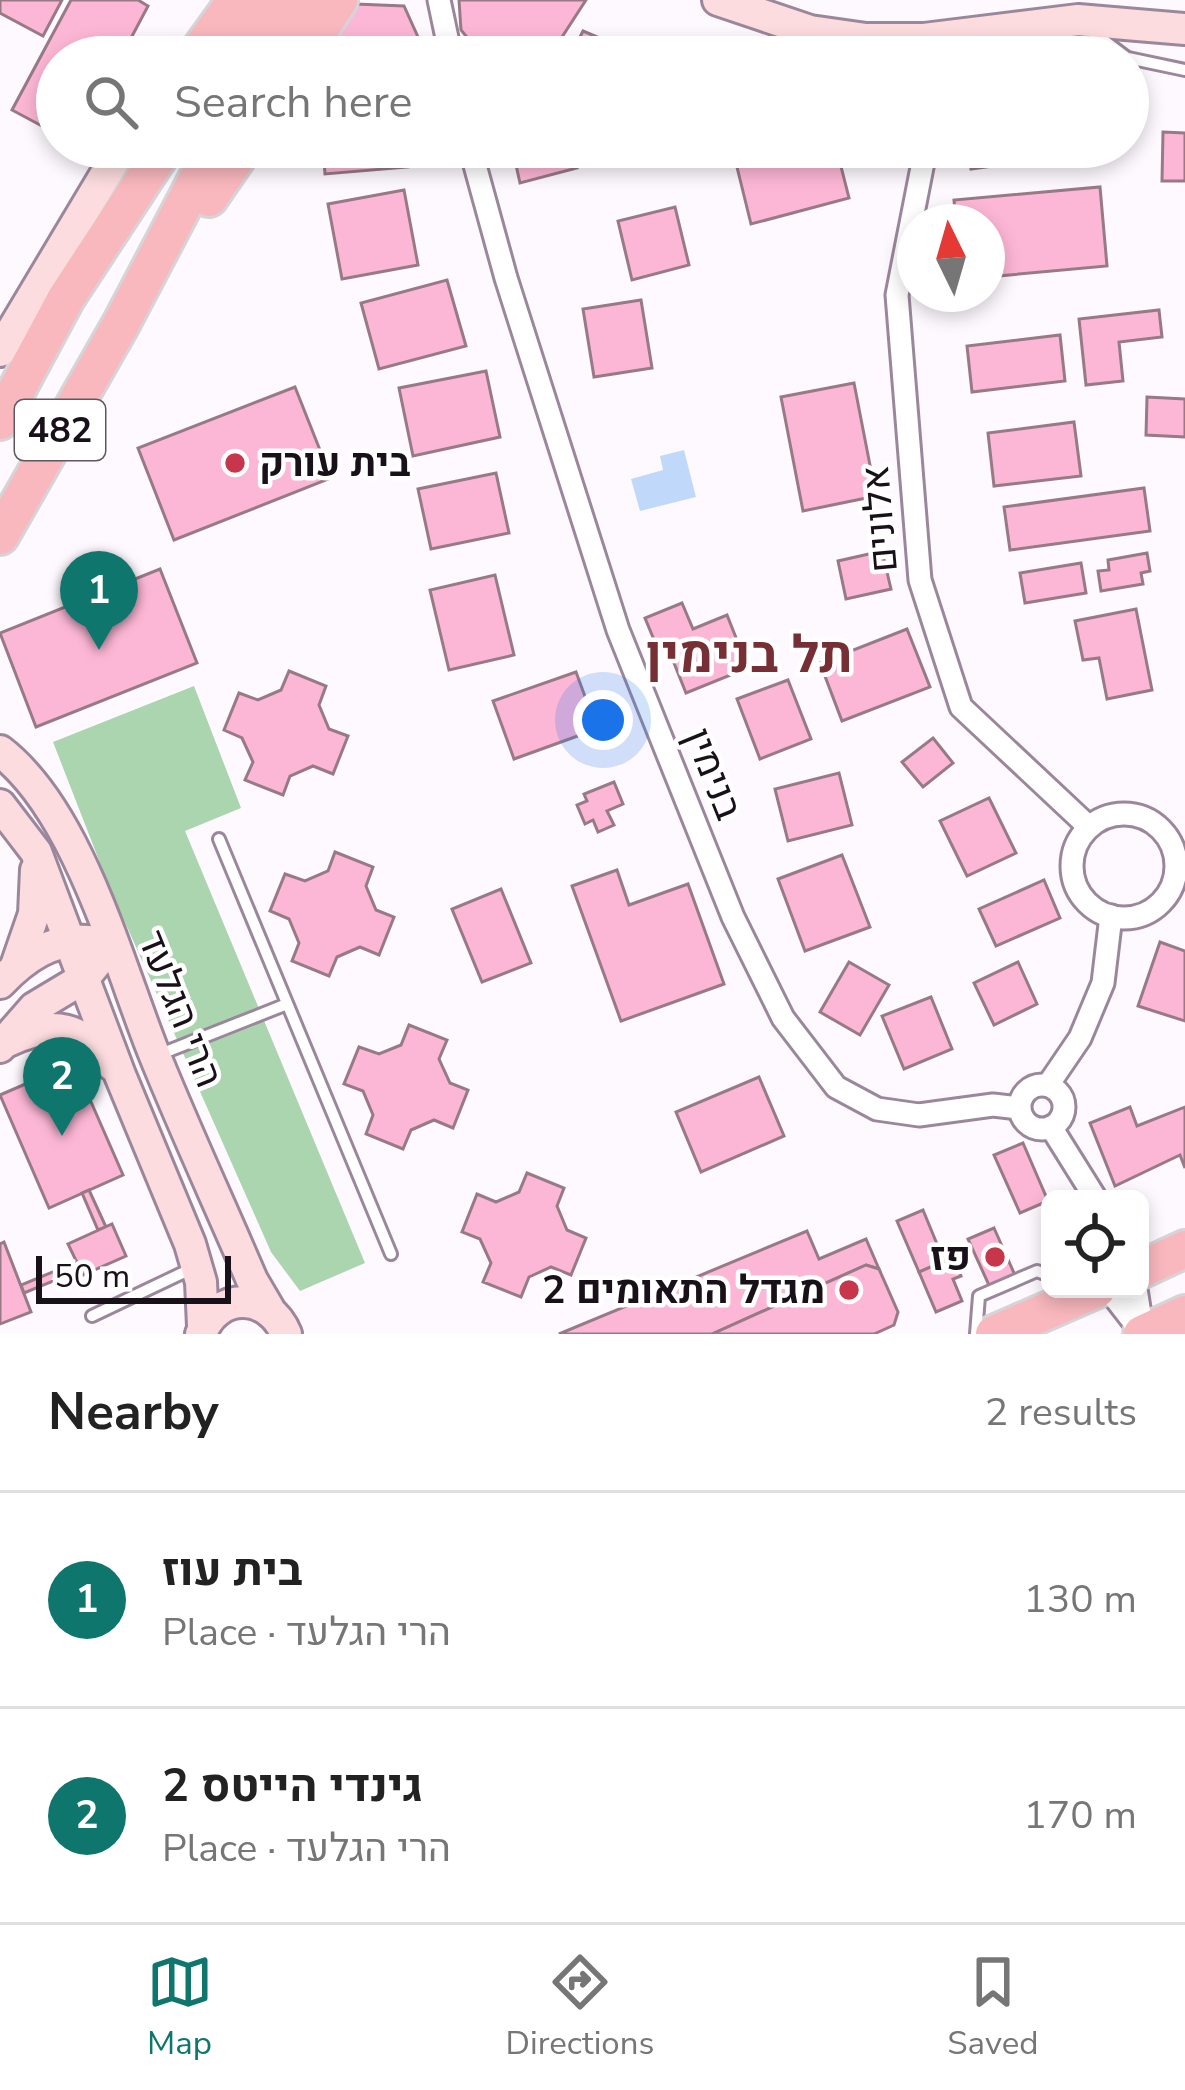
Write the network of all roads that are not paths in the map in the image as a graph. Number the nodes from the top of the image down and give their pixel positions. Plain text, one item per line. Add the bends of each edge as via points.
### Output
1 (209, 0) edge
2 (236, 0) edge
3 (268, 0) edge
4 (301, 0) edge
5 (339, 0) edge
6 (439, 0) edge
7 (718, 0) edge
8 (1078, 20) junction
9 (1185, 29) edge
10 (208, 36) edge
11 (217, 36) edge
12 (229, 36) edge
13 (280, 36) edge
14 (316, 36) edge
15 (447, 36) edge
16 (845, 36) edge
17 (948, 36) edge
18 (1099, 36) edge
19 (1149, 63) edge
20 (1185, 70) edge
21 (109, 168) edge
22 (135, 168) edge
23 (151, 168) edge
24 (203, 168) edge
25 (229, 168) edge
26 (476, 168) edge
27 (922, 168) edge
28 (66, 298) junction
29 (121, 324) junction
30 (0, 351) edge
31 (0, 421) edge
32 (0, 536) edge
33 (0, 751) edge
34 (0, 805) edge
35 (1089, 827) junction
36 (1176, 830) edge
37 (219, 839) dead end
38 (36, 851) junction
39 (1111, 916) junction
40 (70, 940) junction
41 (112, 943) junction
42 (8, 974) edge
43 (84, 978) junction
44 (287, 1004) junction
45 (1, 1045) edge
46 (155, 1056) junction
47 (119, 1075) junction
48 (1048, 1085) junction
49 (1019, 1108) junction
50 (1051, 1127) junction
51 (1065, 1153) junction
52 (1073, 1190) edge
53 (1090, 1190) edge
54 (1185, 1249) edge
55 (391, 1254) dead end
56 (199, 1266) junction
57 (1149, 1266) edge
58 (1041, 1273) edge
59 (1077, 1298) edge
60 (1104, 1298) edge
61 (1137, 1298) edge
62 (1185, 1315) edge
63 (92, 1316) dead end
64 (278, 1322) edge
65 (202, 1330) edge
66 (976, 1334) edge
67 (994, 1334) edge
68 (1142, 1334) edge

1 - 10 street
2 - 11 main road
3 - 12 main road
4 - 13 main road
5 - 14 main road
6 - 15 street
7 - 16 street
8 - 9 street
8 - 17 street
8 - 18 lane
19 - 20 lane
21 - 30 street
22 - 28 main road
23 - 28 main road, 482
24 - 29 main road, 482
25 - 29 main road
26 - 49 street, בנימין via 618,630 733,917 783,1018 836,1087 877,1109
27 - 35 street, אלונים via 897,295 920,580 961,706
28 - 31 main road, 482
29 - 32 main road, 482
33 - 41 street, הרי הגלעד via 48,801
34 - 38 street, הרי הגלעד
35 - 36 street via 1120,814
35 - 39 street via 1071,870 1084,900
36 - 39 street via 1176,870 1161,902 1146,913
37 - 44 lane
38 - 40 street, הרי הגלעד
38 - 42 street via 34,914
39 - 48 street via 1103,983 1081,1038
40 - 41 street
40 - 42 street
40 - 43 street, הרי הגלעד
41 - 43 street
41 - 46 street, הרי הגלעד
43 - 45 street via 34,1008
43 - 47 street, הרי הגלעד
44 - 46 lane
44 - 55 lane
45 - 47 street via 36,1031 74,1031
46 - 64 street, הרי הגלעד
47 - 56 street, הרי הגלעד
48 - 49 street via 1028,1089
48 - 50 street via 1064,1102
49 - 50 street via 1030,1126
50 - 51 street
51 - 52 street
51 - 53 street
54 - 57 main road
56 - 63 lane
56 - 65 street, הרי הגלעד
58 - 66 lane via 979,1297
59 - 67 main road
60 - 68 street
61 - 68 street
62 - 68 main road
64 - 65 street via 245,1301 232,1302

